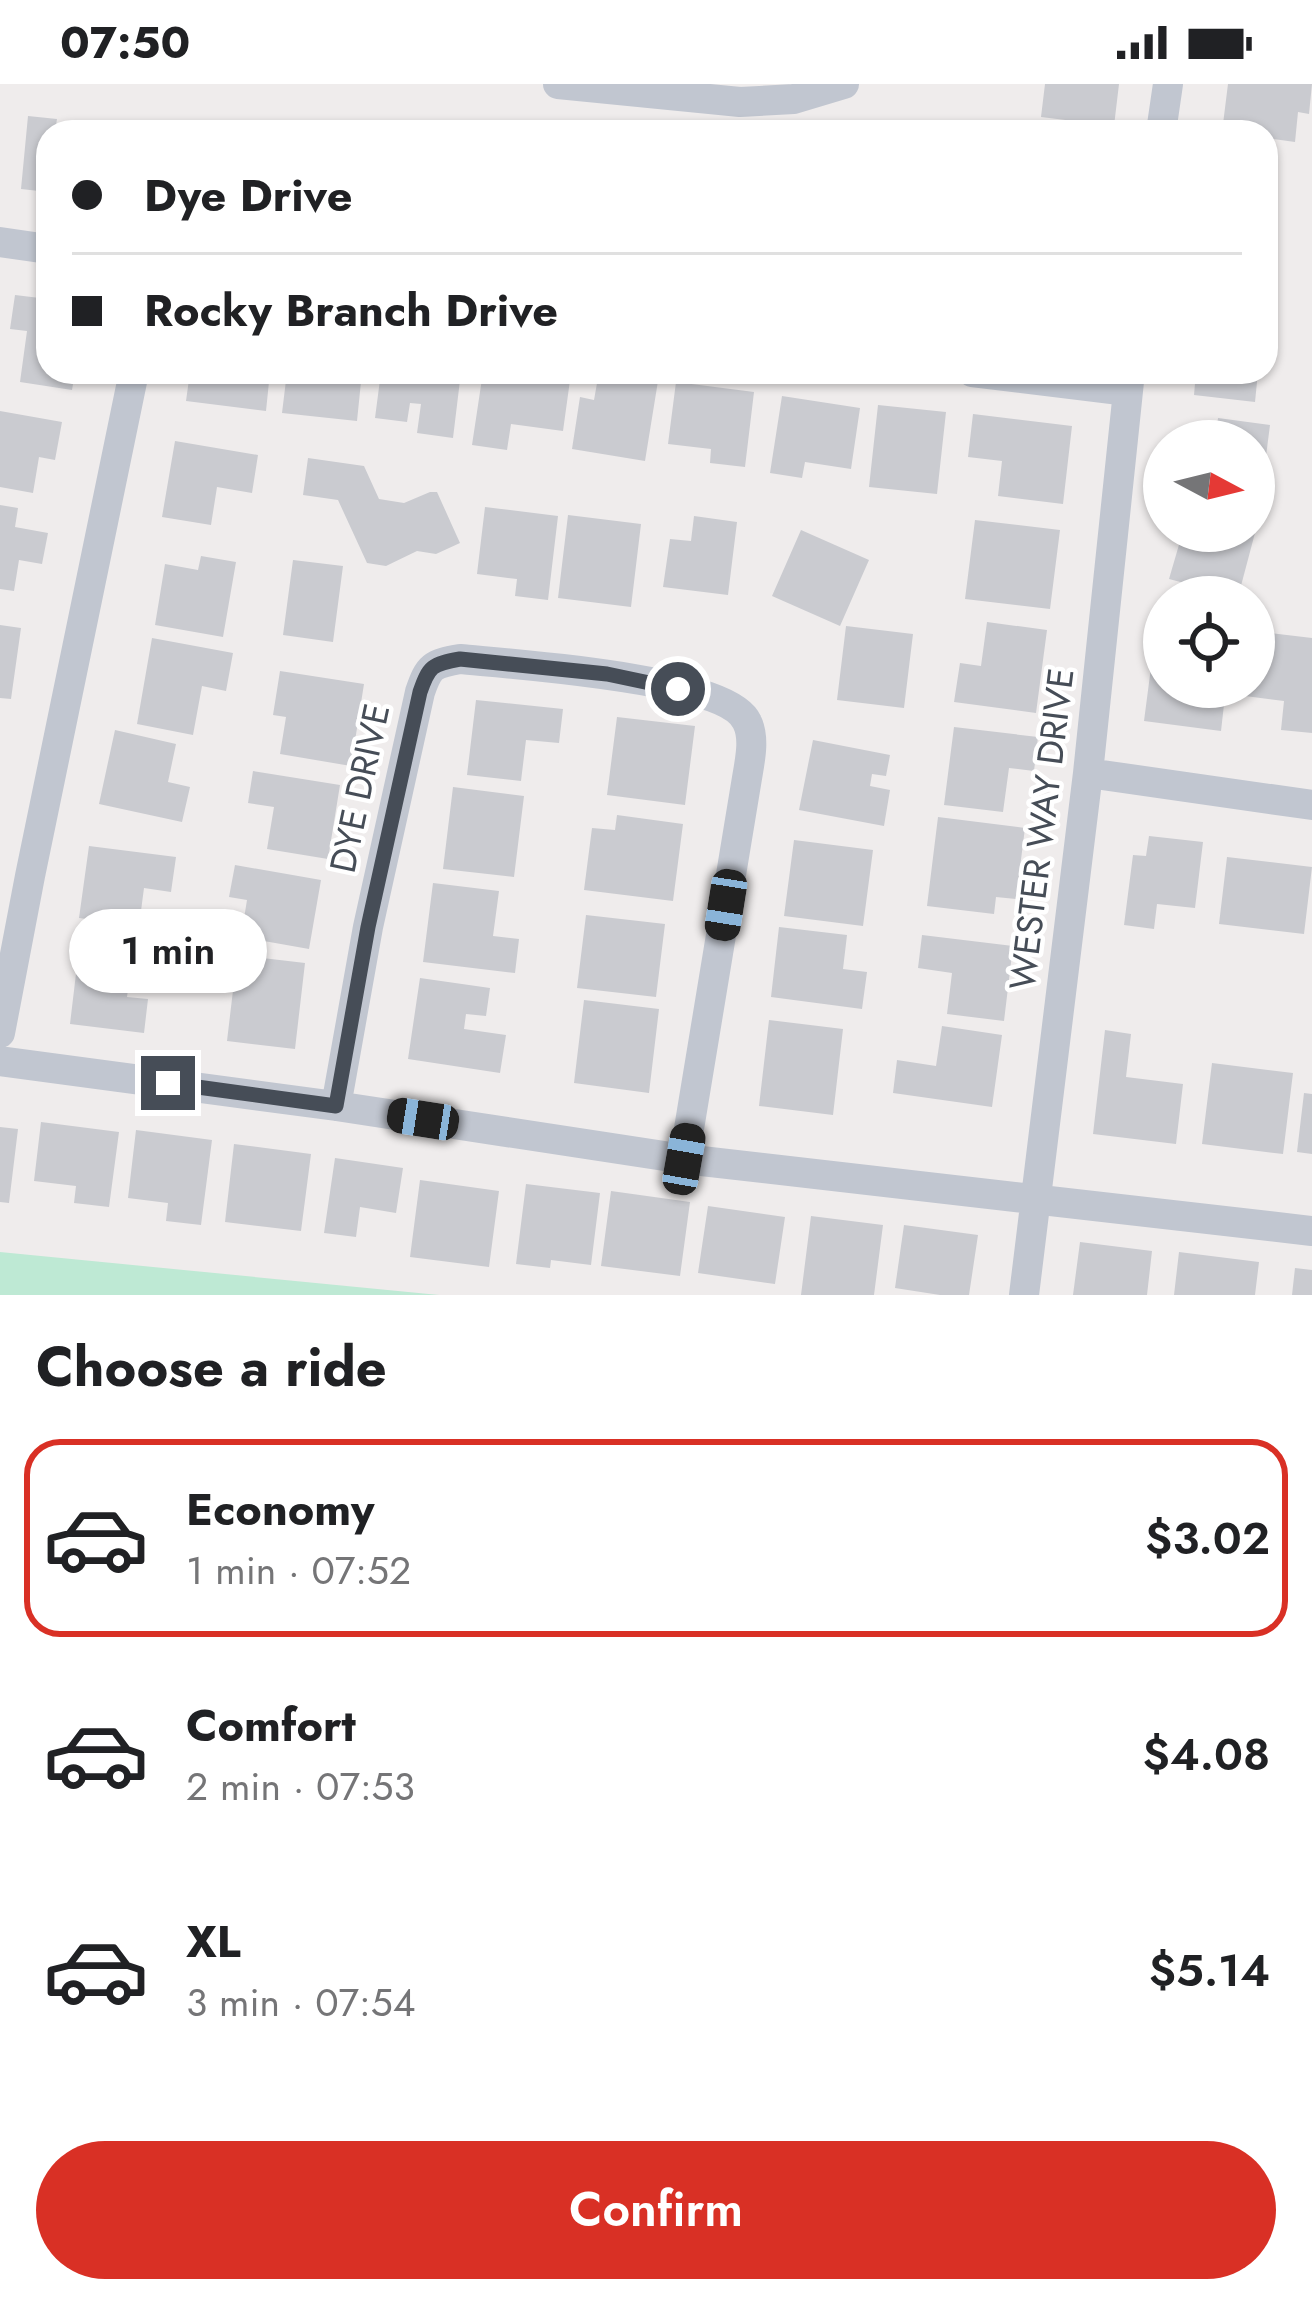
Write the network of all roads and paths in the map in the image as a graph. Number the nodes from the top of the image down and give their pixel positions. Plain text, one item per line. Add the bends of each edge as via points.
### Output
1 (558, 84) edge
2 (844, 84) edge
3 (1168, 84) edge
4 (1163, 120) edge
5 (0, 242) edge
6 (36, 247) edge
7 (132, 384) edge
8 (1129, 384) edge
9 (1088, 773) junction
10 (1312, 805) edge
11 (0, 1033) edge
12 (0, 1060) edge
13 (336, 1106) junction
14 (684, 1159) junction
15 (1037, 1199) junction
16 (1312, 1231) edge
17 (1024, 1295) edge

1 - 2 street via 740,102 794,99
3 - 4 street
5 - 6 street
7 - 11 street
8 - 9 street, WESTER WAY DRIVE
9 - 10 street
9 - 15 street, WESTER WAY DRIVE
12 - 13 street
13 - 14 street
13 - 14 street, DYE DRIVE via 428,670 460,659 607,674 714,697 749,725
14 - 15 street
15 - 16 street
15 - 17 street, WESTER WAY DRIVE

